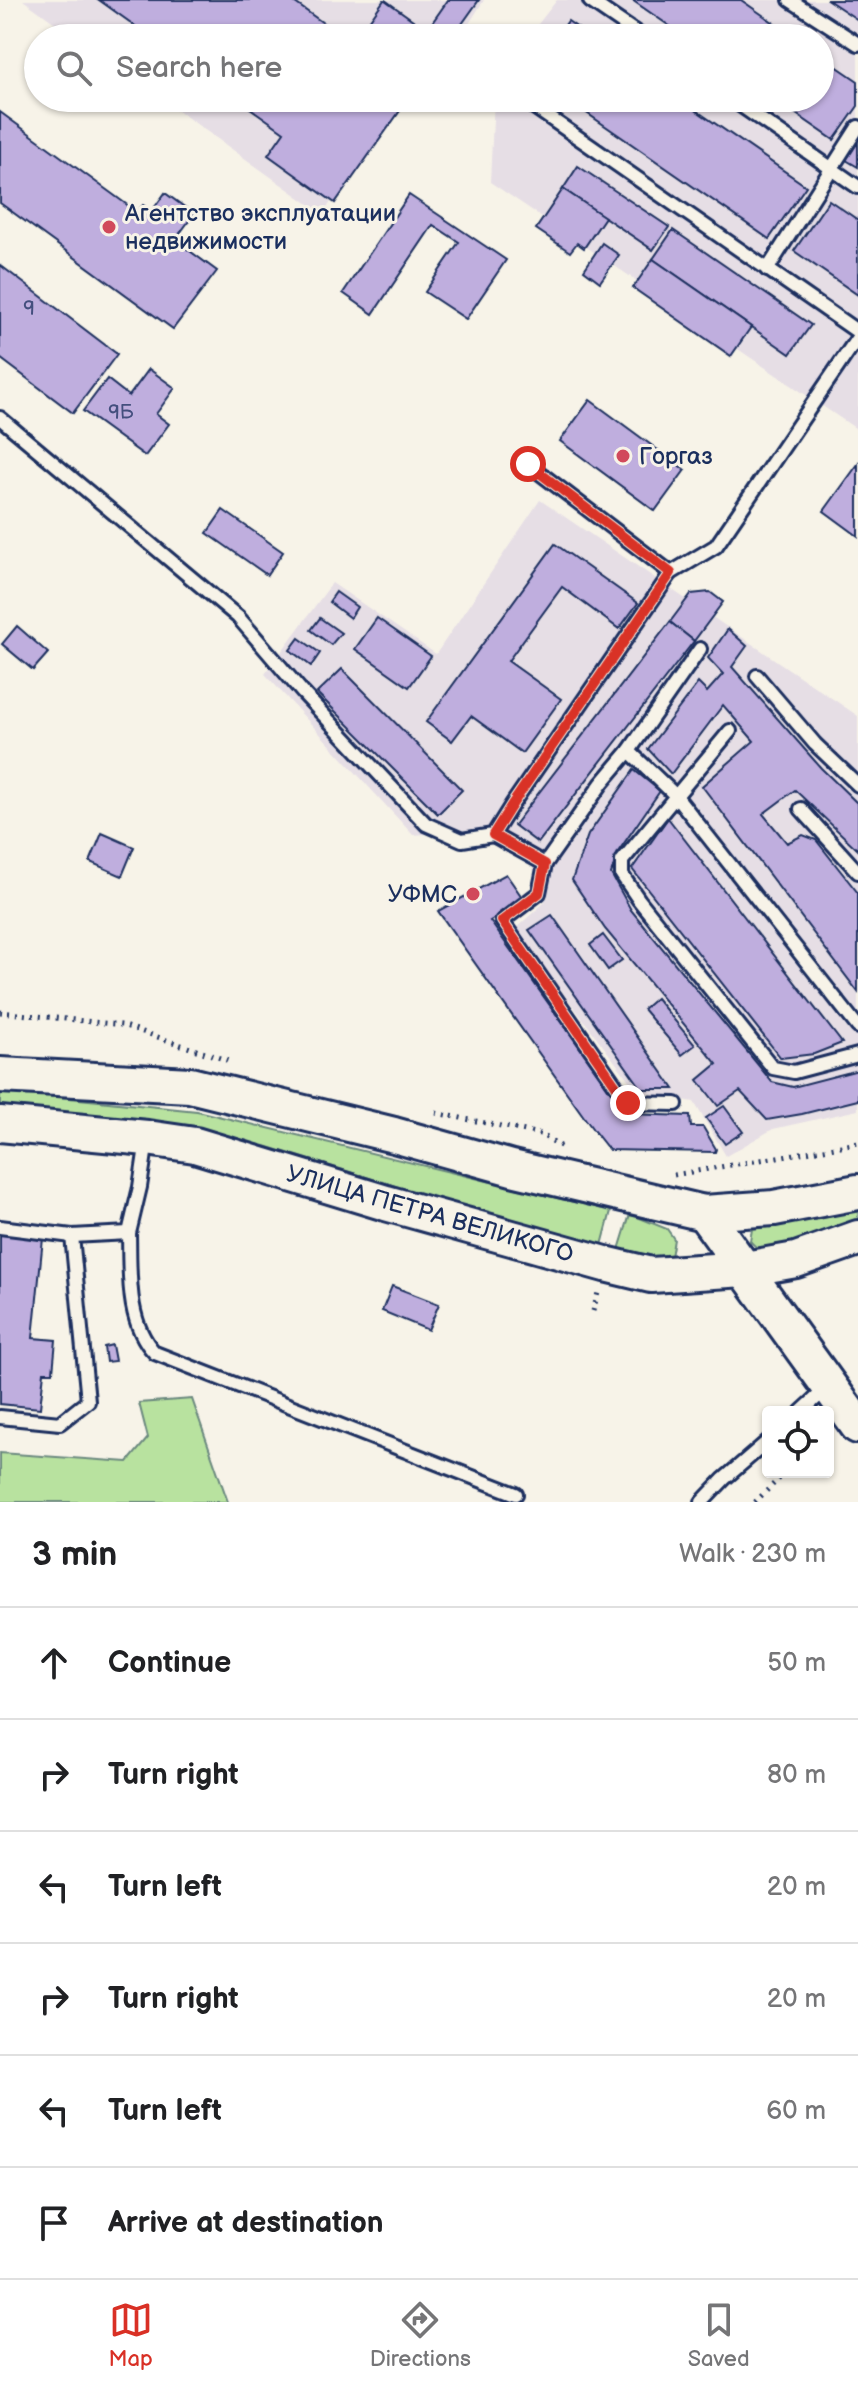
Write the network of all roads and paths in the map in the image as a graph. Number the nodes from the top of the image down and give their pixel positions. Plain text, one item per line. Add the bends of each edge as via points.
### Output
1 (790, 0) edge
2 (590, 1) edge
3 (624, 24) edge
4 (827, 24) edge
5 (834, 28) edge
6 (858, 44) edge
7 (541, 112) edge
8 (750, 112) edge
9 (858, 127) edge
10 (831, 167) junction
11 (858, 187) edge
12 (767, 270) junction
13 (858, 334) edge
14 (2, 421) edge
15 (528, 464) dead end
16 (671, 573) junction
17 (700, 649) dead end
18 (757, 676) dead end
19 (730, 731) dead end
20 (629, 751) junction
21 (858, 785) edge
22 (676, 796) junction
23 (801, 809) dead end
24 (493, 835) junction
25 (545, 864) junction
26 (858, 872) edge
27 (0, 1012) edge
28 (858, 1027) edge
29 (858, 1055) edge
30 (244, 1066) dead end
31 (0, 1075) edge
32 (676, 1104) dead end
33 (433, 1113) dead end
34 (0, 1124) edge
35 (540, 1134) dead end
36 (147, 1138) junction
37 (858, 1143) edge
38 (663, 1173) dead end
39 (858, 1192) edge
40 (704, 1213) junction
41 (0, 1227) edge
42 (129, 1233) junction
43 (72, 1236) junction
44 (858, 1238) edge
45 (745, 1269) junction
46 (830, 1386) junction
47 (808, 1406) edge
48 (0, 1417) edge
49 (858, 1426) edge
50 (762, 1446) edge
51 (780, 1478) edge
52 (516, 1494) dead end
53 (702, 1502) edge
54 (755, 1502) edge

1 - 4 lane
2 - 3 lane
5 - 6 lane
7 - 12 lane
8 - 10 lane
9 - 10 lane
10 - 11 lane
10 - 12 lane
12 - 13 lane
13 - 16 lane via 716,546
14 - 24 lane via 238,617 426,824 462,840
15 - 16 lane
16 - 24 lane
17 - 20 lane
18 - 21 lane
19 - 22 lane
20 - 22 lane
20 - 25 lane
22 - 28 lane
22 - 29 lane via 622,861 622,875 639,900 773,1068 794,1072
23 - 26 lane
24 - 25 lane
25 - 32 lane via 539,893 502,921 628,1103
27 - 30 path via 122,1025
31 - 40 street via 190,1085
33 - 35 path
34 - 36 street, УЛИЦА ПЕТРА ВЕЛИКОГО
36 - 42 lane
36 - 45 street, УЛИЦА ПЕТРА ВЕЛИКОГО via 195,1145 651,1275
37 - 38 path
39 - 40 street via 774,1208
40 - 45 street
41 - 43 lane
42 - 43 lane
42 - 52 lane via 134,1310 145,1342 155,1353
43 - 48 lane via 88,1401 60,1423
44 - 45 street, УЛИЦА ПЕТРА ВЕЛИКОГО via 796,1260
45 - 46 street
46 - 47 lane
46 - 49 street
50 - 53 lane
51 - 54 path

